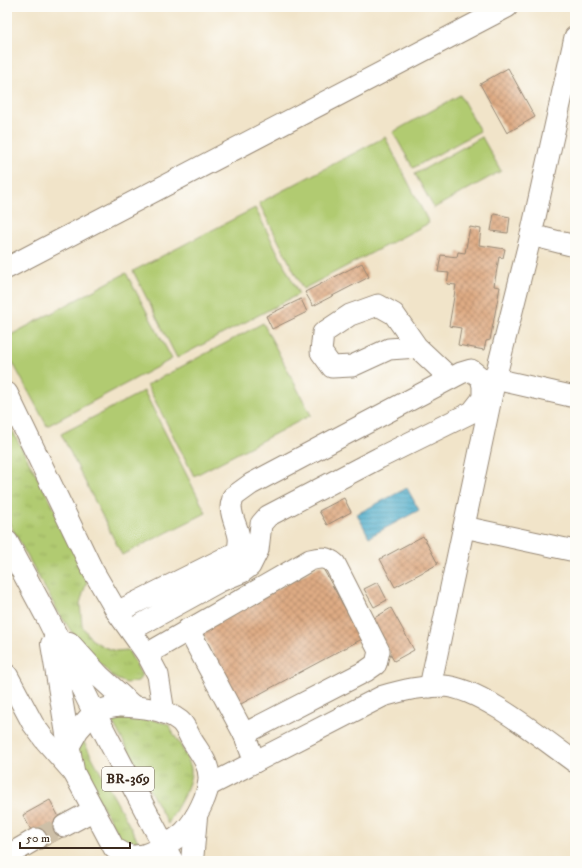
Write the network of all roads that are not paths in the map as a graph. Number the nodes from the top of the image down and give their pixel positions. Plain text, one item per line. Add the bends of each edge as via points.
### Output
1 (507, 7) edge
2 (575, 36) edge
3 (569, 90) edge
4 (531, 235) junction
5 (575, 246) edge
6 (7, 268) edge
7 (417, 347) dead end
8 (450, 378) junction
9 (495, 379) junction
10 (7, 392) edge
11 (575, 397) edge
12 (464, 527) junction
13 (7, 542) edge
14 (248, 549) junction
15 (575, 551) edge
16 (117, 612) junction
17 (47, 617) junction
18 (188, 629) junction
19 (131, 630) junction
20 (147, 654) junction
21 (7, 675) edge
22 (430, 687) junction
23 (132, 706) junction
24 (94, 712) junction
25 (164, 713) junction
26 (244, 734) junction
27 (69, 746) junction
28 (255, 762) junction
29 (575, 762) edge
30 (74, 773) junction
31 (208, 786) junction
32 (94, 810) junction
33 (196, 817) junction
34 (64, 826) tunnel mouth
35 (36, 839) tunnel mouth
36 (168, 853) edge
37 (7, 856) edge
38 (142, 858) edge
39 (192, 861) edge

1 - 6 street
2 - 3 street
3 - 4 street
4 - 5 street
4 - 9 street
7 - 8 street
8 - 14 street via 251,484 233,497 231,507 239,536
8 - 14 street via 472,370 481,378 483,398 472,412 268,516 261,524 258,550
9 - 11 street
9 - 12 street
10 - 16 street via 92,569
12 - 15 street
12 - 22 street
13 - 17 highway, BR-369
14 - 16 street via 237,552
14 - 19 street via 250,566 242,572 220,581
16 - 19 street
17 - 23 highway via 82,659
17 - 24 highway, BR-369
17 - 27 highway
18 - 20 street
18 - 26 street
18 - 26 street via 310,560 322,557 335,564 379,651 376,664
19 - 20 street
20 - 25 street via 158,675
21 - 30 street via 33,724
22 - 28 street via 411,688 383,696
22 - 29 street via 444,686 466,690 503,711
23 - 24 street
23 - 25 street
24 - 27 street via 78,730
24 - 36 highway, BR-369
25 - 31 street via 181,722 205,762
26 - 28 street
27 - 30 street
28 - 31 street
30 - 32 street
31 - 33 street
32 - 34 street
32 - 38 street via 114,848 125,855
33 - 36 street
33 - 39 highway
35 - 37 street
36 - 38 street

